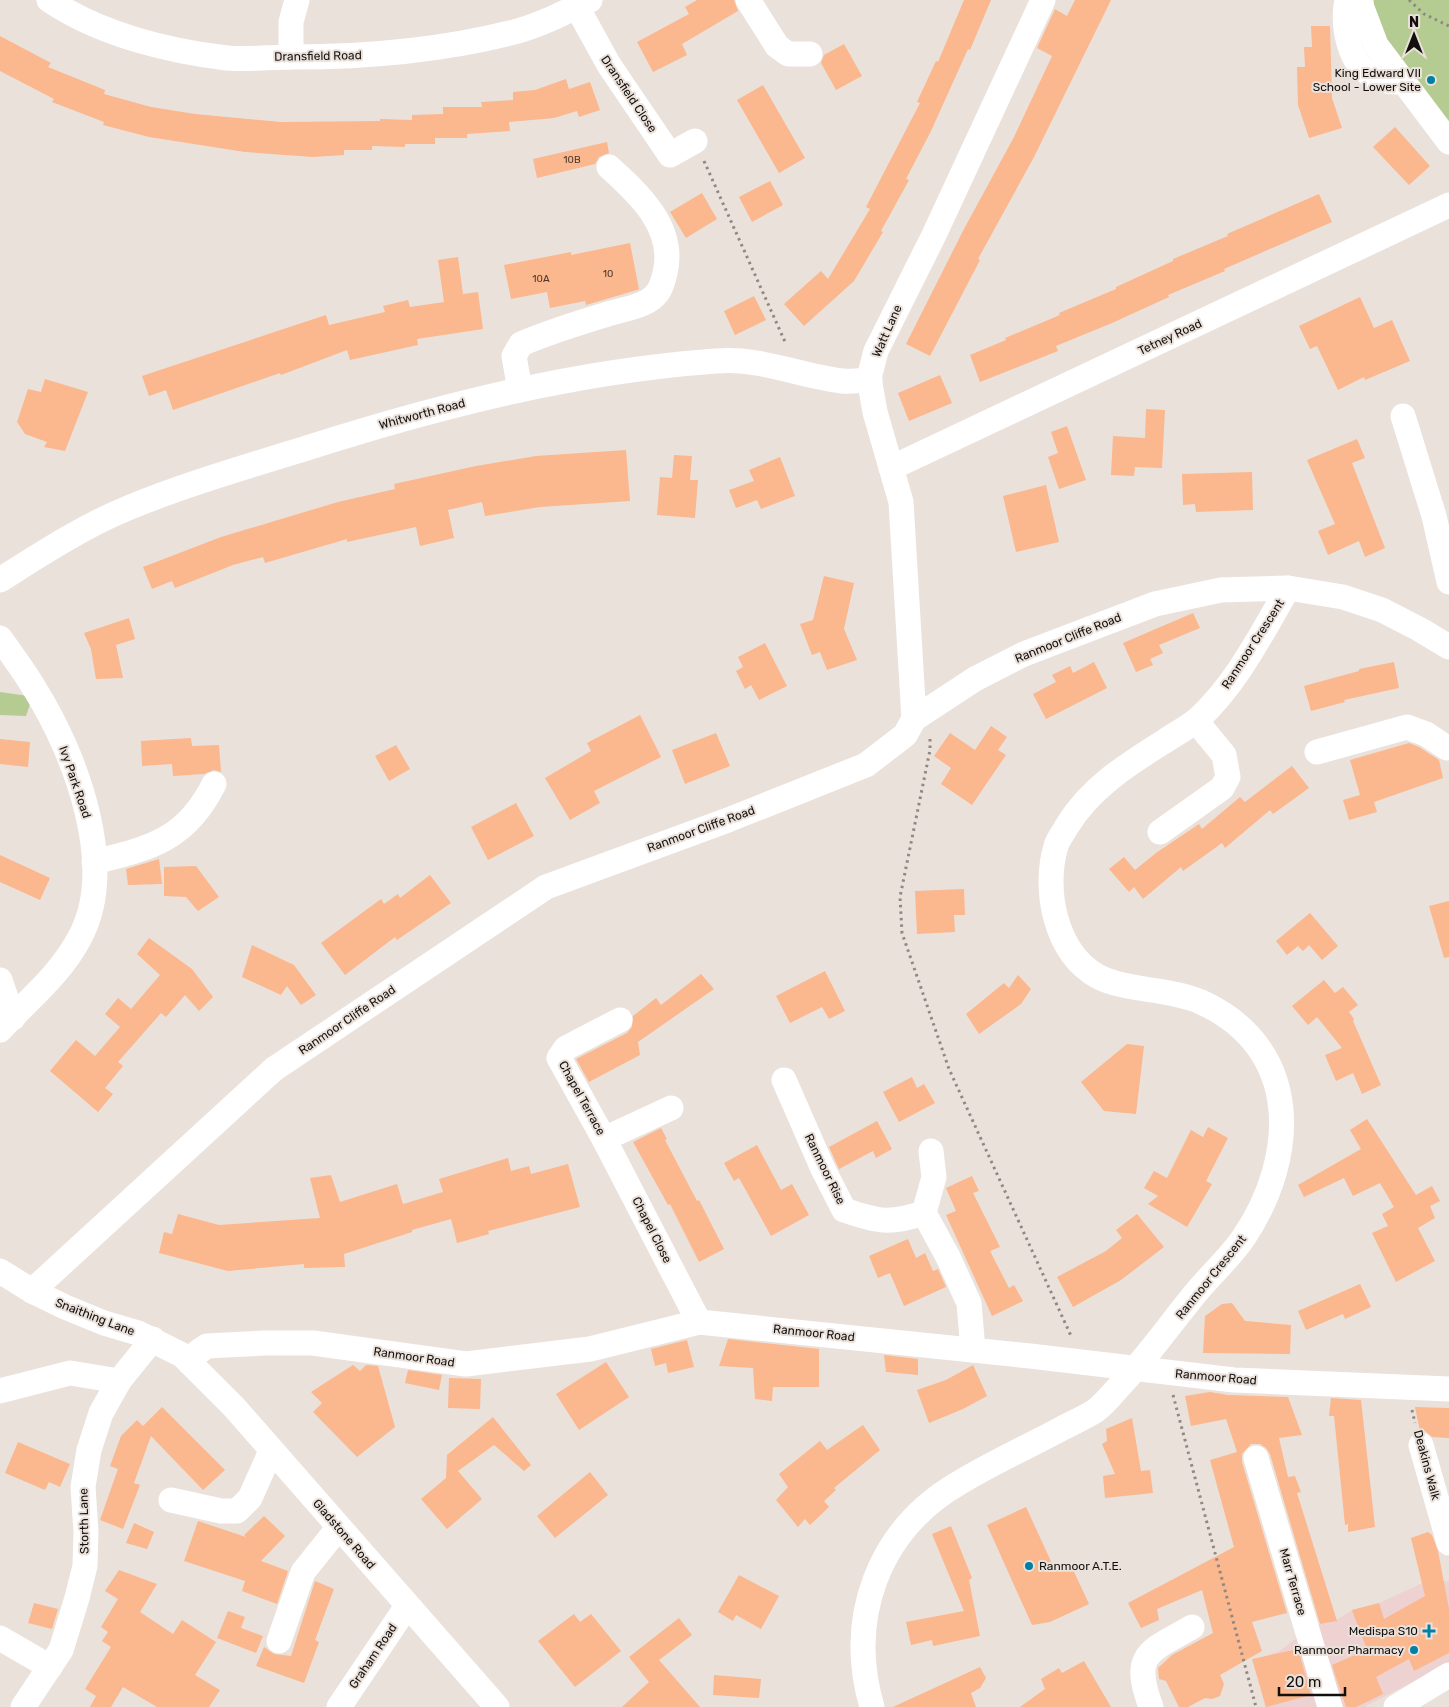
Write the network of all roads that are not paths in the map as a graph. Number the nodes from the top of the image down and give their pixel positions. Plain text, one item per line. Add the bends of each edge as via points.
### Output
1 (48, 0) edge
2 (297, 0) edge
3 (748, 0) edge
4 (1043, 0) edge
5 (1347, 0) edge
6 (1359, 0) edge
7 (583, 3) edge
8 (810, 54) dead end
9 (291, 57) junction
10 (1403, 82) junction
11 (695, 141) road end
12 (1449, 142) edge
13 (609, 167) dead end
14 (1449, 204) edge
15 (870, 380) junction
16 (520, 390) junction
17 (1403, 416) dead end
18 (891, 468) junction
19 (0, 580) edge
20 (1449, 582) edge
21 (1288, 588) junction
22 (0, 638) edge
23 (1449, 647) edge
24 (922, 713) junction
25 (1196, 721) junction
26 (1448, 750) edge
27 (1317, 752) dead end
28 (214, 784) dead end
29 (1160, 832) dead end
30 (94, 862) junction
31 (0, 980) edge
32 (620, 1020) dead end
33 (6, 1024) edge
34 (784, 1080) dead end
35 (671, 1108) dead end
36 (604, 1139) junction
37 (931, 1150) dead end
38 (924, 1213) junction
39 (0, 1271) edge
40 (32, 1291) junction
41 (699, 1322) junction
42 (153, 1339) junction
43 (973, 1350) junction
44 (190, 1363) junction
45 (1136, 1370) junction
46 (119, 1381) junction
47 (1449, 1389) edge
48 (0, 1391) edge
49 (1421, 1445) road end
50 (271, 1451) junction
51 (1256, 1458) dead end
52 (171, 1500) dead end
53 (339, 1528) junction
54 (1449, 1543) edge
55 (407, 1606) junction
56 (1192, 1627) dead end
57 (0, 1638) edge
58 (279, 1641) dead end
59 (50, 1667) junction
60 (1449, 1674) edge
61 (1400, 1706) edge
62 (24, 1707) edge
63 (339, 1707) edge
64 (497, 1707) edge
65 (872, 1707) edge
66 (1151, 1707) edge
67 (1330, 1707) edge

1 - 9 street, Dransfield Road via 108,29 163,47 229,58
2 - 9 street via 291,22
3 - 8 street via 777,46 788,54
4 - 15 street, Watt Lane via 934,236 880,343
5 - 10 street via 1347,38 1357,60 1371,76 1387,82
6 - 10 street via 1376,45
7 - 9 street, Dransfield Road via 512,33 423,49 346,57
7 - 11 street, Dransfield Close via 608,65 670,155
10 - 12 street
13 - 16 street via 639,194 664,234 667,264 660,291 648,302 521,344 514,356
14 - 18 street, Tetney Road
15 - 16 street, Whitworth Road via 844,382 761,362 719,360 639,369
15 - 18 street, Watt Lane via 875,412
16 - 19 street, Whitworth Road via 420,413 127,508 61,542
17 - 20 street via 1434,516
18 - 24 street, Watt Lane via 901,502
21 - 23 street, Ranmoor Cliffe Road via 1343,597 1382,610
21 - 24 street, Ranmoor Cliffe Road via 1221,590 1155,604 1024,654
21 - 25 street, Ranmoor Crescent via 1226,688
22 - 30 street, Ivy Park Road via 36,690 58,733 85,805
24 - 40 street, Ranmoor Cliffe Road via 905,735 866,765 546,887 274,1069
25 - 29 street via 1224,754 1228,776 1222,788
25 - 45 street, Ranmoor Crescent via 1124,767 1078,808 1056,844 1051,885 1056,919 1072,954 1097,976 1125,985 1172,992 1202,1003 1226,1017 1250,1037 1271,1067 1282,1101 1281,1149 1265,1202 1243,1239 1194,1295
26 - 27 street via 1426,734 1408,727
28 - 30 street via 194,818 181,828 137,851
30 - 33 street, Ivy Park Road via 91,903 80,937 55,975
31 - 33 street
32 - 36 street, Chapel Terrace via 566,1048 559,1058
34 - 38 street, Ranmoor Rise via 844,1210 866,1218 896,1222
35 - 36 street, Chapel Terrace
36 - 41 street, Chapel Close
37 - 38 street via 934,1177
38 - 43 street via 969,1303
39 - 40 street, Snaithing Lane
40 - 42 street, Snaithing Lane via 65,1307
41 - 43 street, Ranmoor Road
41 - 44 street, Ranmoor Road via 590,1349 485,1363 466,1364 313,1343 206,1346
42 - 44 street, Snaithing Lane via 170,1347
42 - 46 street, Storth Lane
43 - 45 street, Ranmoor Road
44 - 50 street, Gladstone Road via 234,1407
45 - 47 street, Ranmoor Road via 1234,1380
45 - 65 street, Ranmoor Crescent via 1096,1410 958,1483 928,1504 906,1526 885,1557 872,1586 864,1616 865,1685
46 - 48 street via 70,1373
46 - 59 street, Storth Lane via 101,1413 89,1450 83,1487 85,1566 61,1650
49 - 54 street, Deakins Walk
50 - 52 street via 250,1498 237,1511 220,1511
50 - 53 street, Gladstone Road
51 - 67 street, Marr Terrace
53 - 55 street, Gladstone Road
53 - 58 street via 303,1572
55 - 63 street, Graham Road
55 - 64 street, Gladstone Road
56 - 66 street via 1149,1652 1142,1664 1142,1682
57 - 59 street
59 - 62 street, Storth Lane
60 - 61 street

